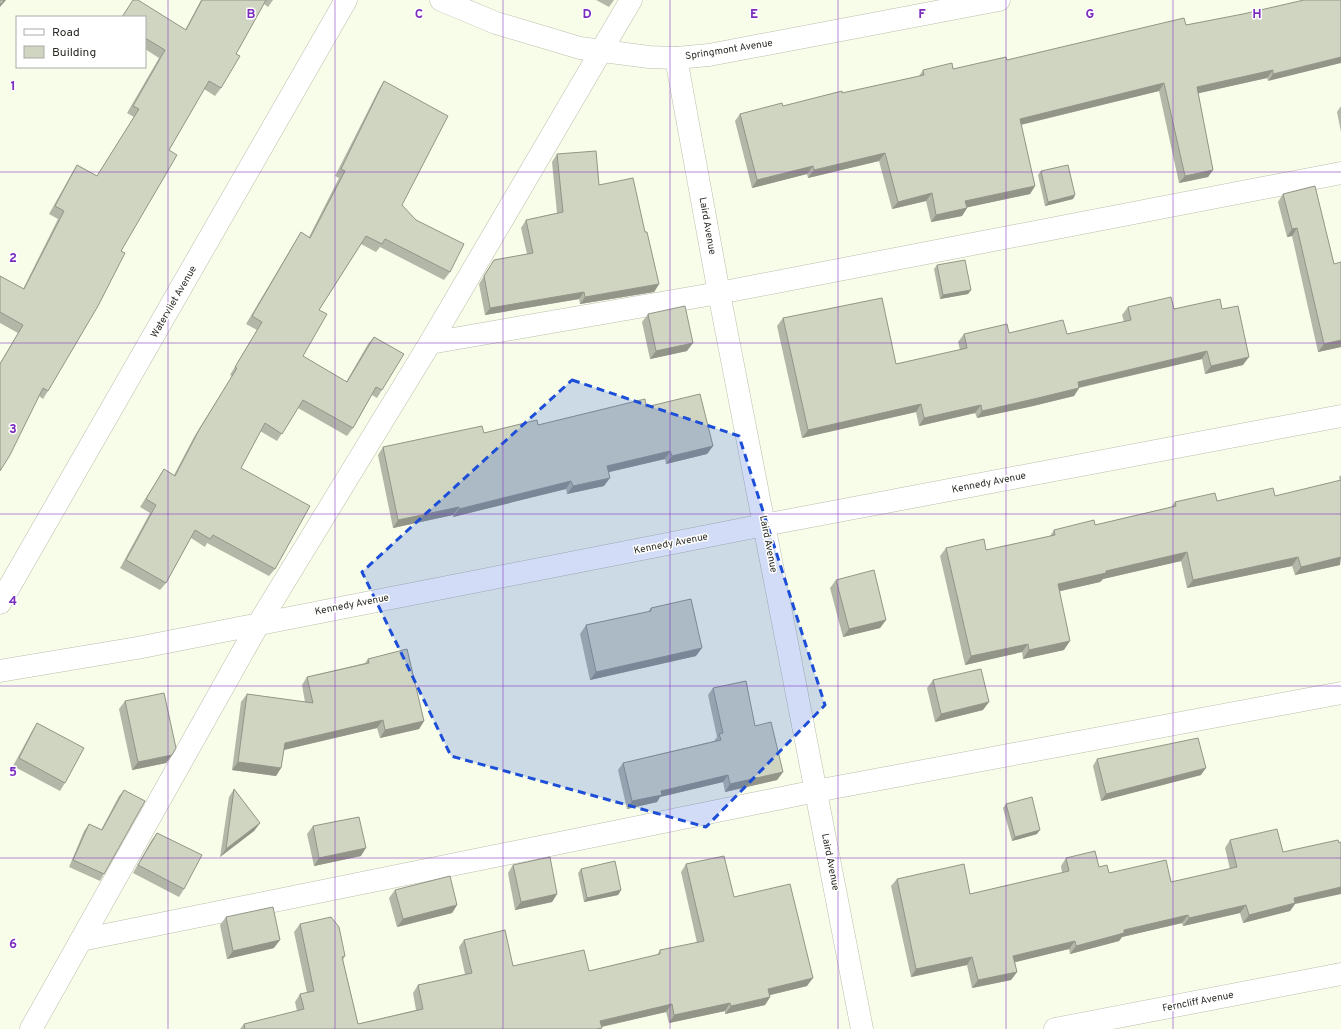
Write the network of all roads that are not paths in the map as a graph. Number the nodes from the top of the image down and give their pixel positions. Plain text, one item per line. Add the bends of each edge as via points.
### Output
1 (346, 0) edge
2 (441, 0) edge
3 (631, 0) edge
4 (999, 0) edge
5 (602, 51) junction
6 (676, 58) junction
7 (1341, 173) edge
8 (719, 293) junction
9 (430, 343) junction
10 (1341, 416) edge
11 (764, 526) junction
12 (0, 603) edge
13 (259, 623) junction
14 (0, 671) edge
15 (1341, 693) edge
16 (816, 791) junction
17 (81, 940) junction
18 (1341, 974) edge
19 (31, 1029) edge
20 (862, 1029) edge
21 (1055, 1029) edge

1 - 12 street, Watervliet Avenue
2 - 5 street, Springmont Avenue via 496,23 580,48
3 - 5 street
4 - 6 street, Springmont Avenue via 709,55
5 - 6 street, Springmont Avenue
5 - 9 street
6 - 8 street, Laird Avenue
7 - 8 street
8 - 9 street
8 - 11 street, Laird Avenue
9 - 13 street
10 - 11 street, Kennedy Avenue
11 - 13 street, Kennedy Avenue
11 - 16 street, Laird Avenue
13 - 14 street, Kennedy Avenue via 137,648
13 - 17 street
15 - 16 street
16 - 17 street
16 - 20 street, Laird Avenue
17 - 19 street
18 - 21 street, Ferncliff Avenue

